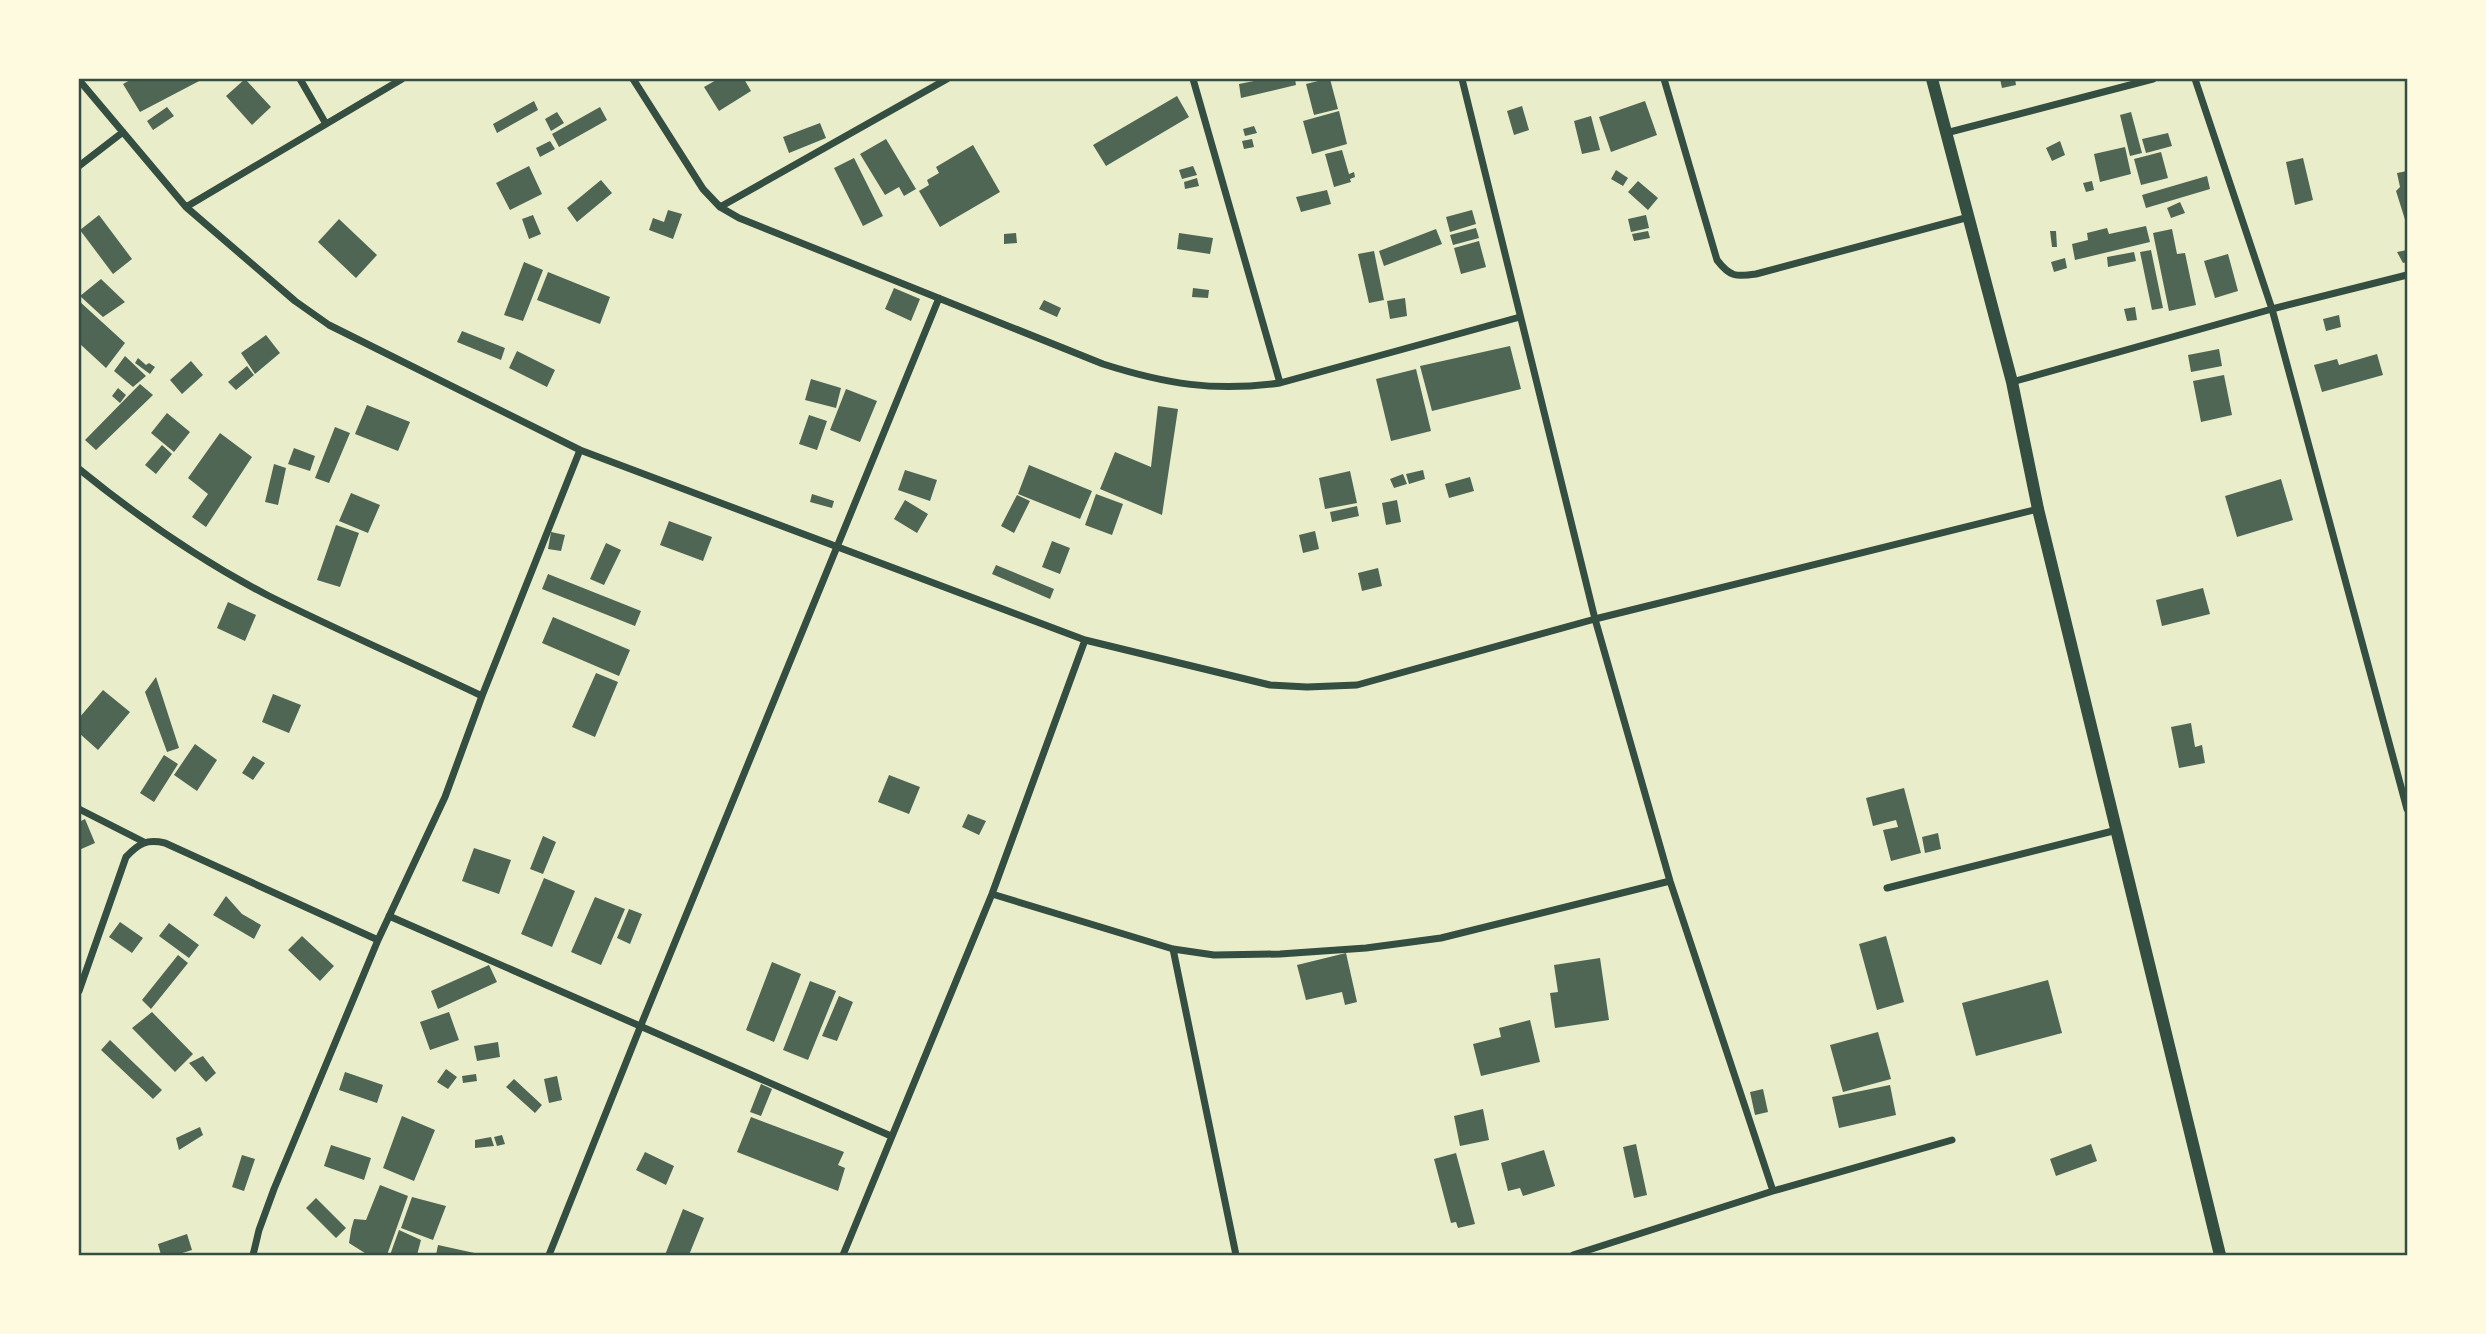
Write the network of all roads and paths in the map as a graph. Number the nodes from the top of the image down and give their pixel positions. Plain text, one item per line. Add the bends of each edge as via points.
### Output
1 (300, 79) edge
2 (402, 79) edge
3 (633, 79) edge
4 (947, 79) edge
5 (1193, 79) edge
6 (1462, 79) edge
7 (1664, 79) edge
8 (1931, 79) edge
9 (2153, 79) edge
10 (2195, 79) edge
11 (79, 80) edge
12 (326, 124) junction
13 (123, 132) junction
14 (1946, 133) junction
15 (79, 166) edge
16 (186, 207) junction
17 (720, 207) junction
18 (1969, 217) junction
19 (2407, 275) edge
20 (939, 298) junction
21 (2272, 309) junction
22 (1520, 317) junction
23 (2012, 382) junction
24 (1280, 383) junction
25 (580, 450) junction
26 (79, 469) edge
27 (2038, 509) junction
28 (838, 546) junction
29 (1595, 619) junction
30 (1085, 640) junction
31 (482, 696) junction
32 (79, 809) edge
33 (2407, 809) edge
34 (2117, 830) junction
35 (144, 842) junction
36 (1670, 881) junction
37 (1887, 888) dead end
38 (992, 894) junction
39 (389, 916) junction
40 (378, 940) junction
41 (1173, 949) junction
42 (79, 990) edge
43 (641, 1025) junction
44 (891, 1136) junction
45 (1952, 1140) dead end
46 (1773, 1191) junction
47 (253, 1255) edge
48 (549, 1255) edge
49 (843, 1255) edge
50 (1236, 1255) edge
51 (1573, 1255) edge
52 (2220, 1255) edge

1 - 12 street
2 - 12 street
3 - 17 street via 703,189
4 - 17 street
5 - 24 street
6 - 22 street
7 - 18 street via 1717,260 1725,271 1739,277 1756,274
8 - 14 street
9 - 14 street
10 - 21 street
11 - 13 street
12 - 16 street
13 - 15 street
13 - 16 street
14 - 18 street
16 - 25 street via 329,325
17 - 20 street
18 - 23 street
19 - 21 street
20 - 24 street via 1149,378 1206,387
20 - 28 street
21 - 23 street
21 - 33 street
22 - 24 street
22 - 29 street
23 - 27 street
25 - 28 street
25 - 31 street
26 - 31 street via 128,509 268,595
27 - 29 street
27 - 34 street
28 - 30 street
28 - 43 street
29 - 30 street via 1344,686 1270,685
29 - 36 street
30 - 38 street
31 - 39 street via 444,797
32 - 35 street
34 - 37 street
34 - 52 street
35 - 40 street via 165,843
35 - 42 street via 126,857
36 - 41 street via 1428,940 1280,954 1214,955
36 - 46 street
38 - 41 street
38 - 44 street
39 - 40 street
39 - 43 street
40 - 47 street via 274,1189
41 - 50 street
43 - 44 street
43 - 48 street
44 - 49 street
45 - 46 street
46 - 51 street

